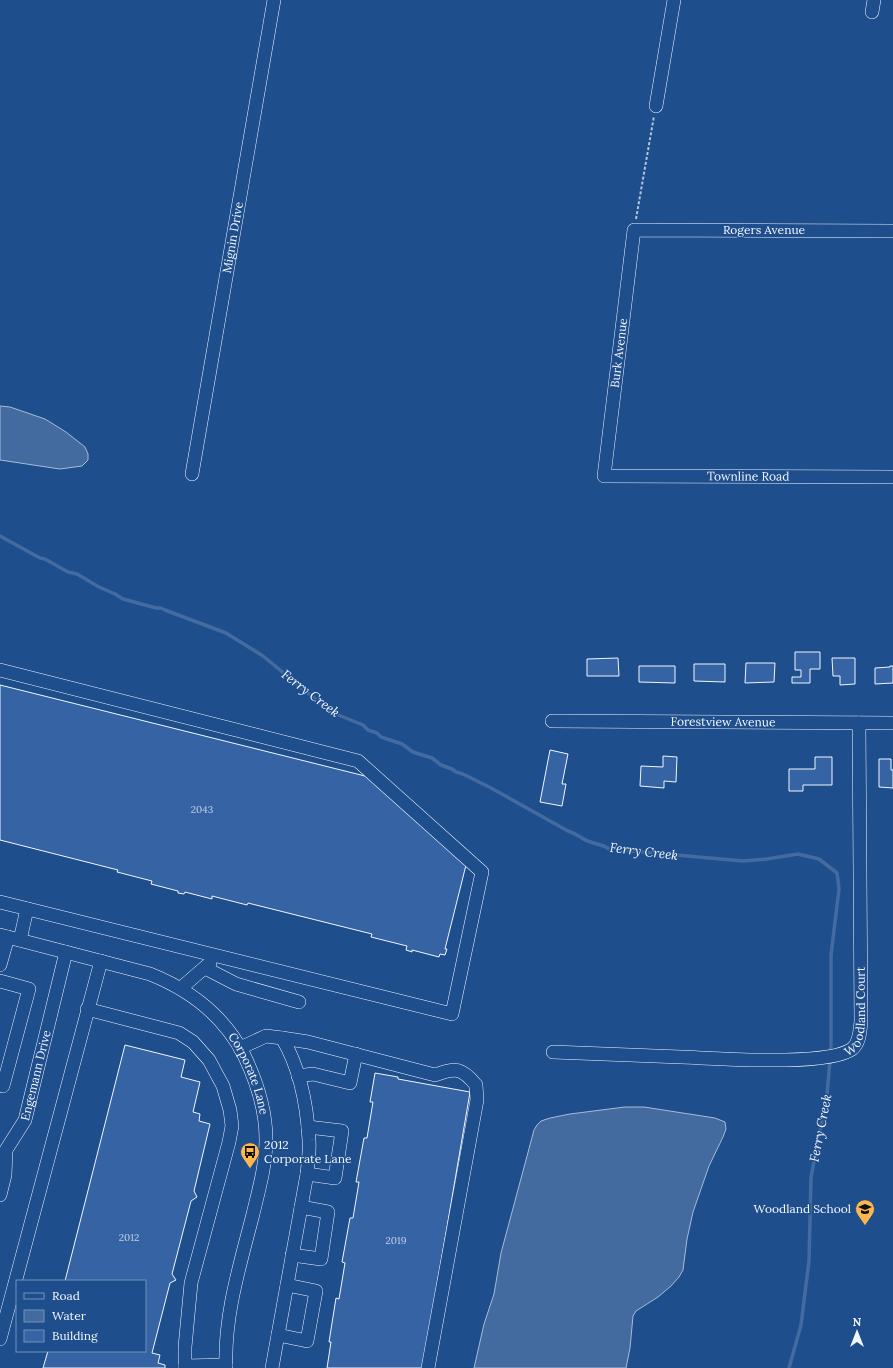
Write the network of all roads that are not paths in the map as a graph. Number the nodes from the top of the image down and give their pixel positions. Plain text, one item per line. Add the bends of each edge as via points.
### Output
1 (274, 0) edge
2 (674, 0) edge
3 (656, 106) road end
4 (634, 230) joint
5 (893, 231) edge
6 (192, 474) dead end
7 (604, 476) joint
8 (893, 477) edge
9 (0, 670) edge
10 (552, 721) dead end
11 (859, 723) junction
12 (893, 723) edge
13 (0, 902) edge
14 (28, 909) junction
15 (9, 937) edge
16 (66, 952) junction
17 (219, 956) junction
18 (101, 961) junction
19 (0, 965) edge
20 (204, 968) junction
21 (0, 981) edge
22 (181, 988) junction
23 (299, 1002) dead end
24 (87, 1009) junction
25 (282, 1038) junction
26 (240, 1048) junction
27 (553, 1052) dead end
28 (356, 1054) junction
29 (298, 1076) junction
30 (0, 1085) edge
31 (308, 1127) junction
32 (3, 1150) edge
33 (307, 1174) junction
34 (0, 1195) edge
35 (301, 1207) junction
36 (292, 1254) junction
37 (287, 1285) junction
38 (278, 1335) junction
39 (0, 1339) edge
40 (226, 1366) edge
41 (185, 1367) edge
42 (272, 1368) edge
43 (428, 1368) edge

1 - 6 street, Mignin Drive
2 - 3 street
4 - 5 street, Rogers Avenue
4 - 7 street, Burk Avenue
7 - 8 street, Townline Road
9 - 17 street via 358,761 482,872 452,1014
10 - 11 street, Forestview Avenue
11 - 12 street, Forestview Avenue
11 - 27 street, Woodland Court via 861,1021 860,1032 852,1048 839,1055 824,1057 761,1060
13 - 14 street
14 - 15 street
14 - 17 street
15 - 16 street, Corporate Lane
15 - 19 street
16 - 18 street, Corporate Lane
16 - 32 street, Engemann Drive via 25,1120
17 - 20 street
18 - 22 street, Corporate Lane via 150,974
18 - 24 street
20 - 22 street
20 - 23 street via 236,984
21 - 30 street via 29,989 3,1086
22 - 26 street, Corporate Lane via 212,1012
24 - 39 street
24 - 41 street via 179,1034 193,1042 209,1060 223,1086 230,1110 232,1126 229,1142 191,1284
25 - 26 street via 266,1036
25 - 28 street
25 - 29 street via 291,1053
26 - 40 street, Corporate Lane via 260,1093 265,1126 265,1154 262,1177 229,1309
28 - 29 street via 350,1083 313,1074
28 - 43 street via 435,1075 449,1070 464,1072 476,1085 477,1100
29 - 31 street via 304,1096
31 - 33 street
31 - 33 street via 342,1131 335,1178
32 - 34 street, Engemann Drive via 5,1175
33 - 35 street
35 - 36 street
35 - 36 street via 328,1212 320,1259
36 - 37 street
37 - 38 street
37 - 38 street via 316,1291 307,1341
38 - 42 street
40 - 41 street

